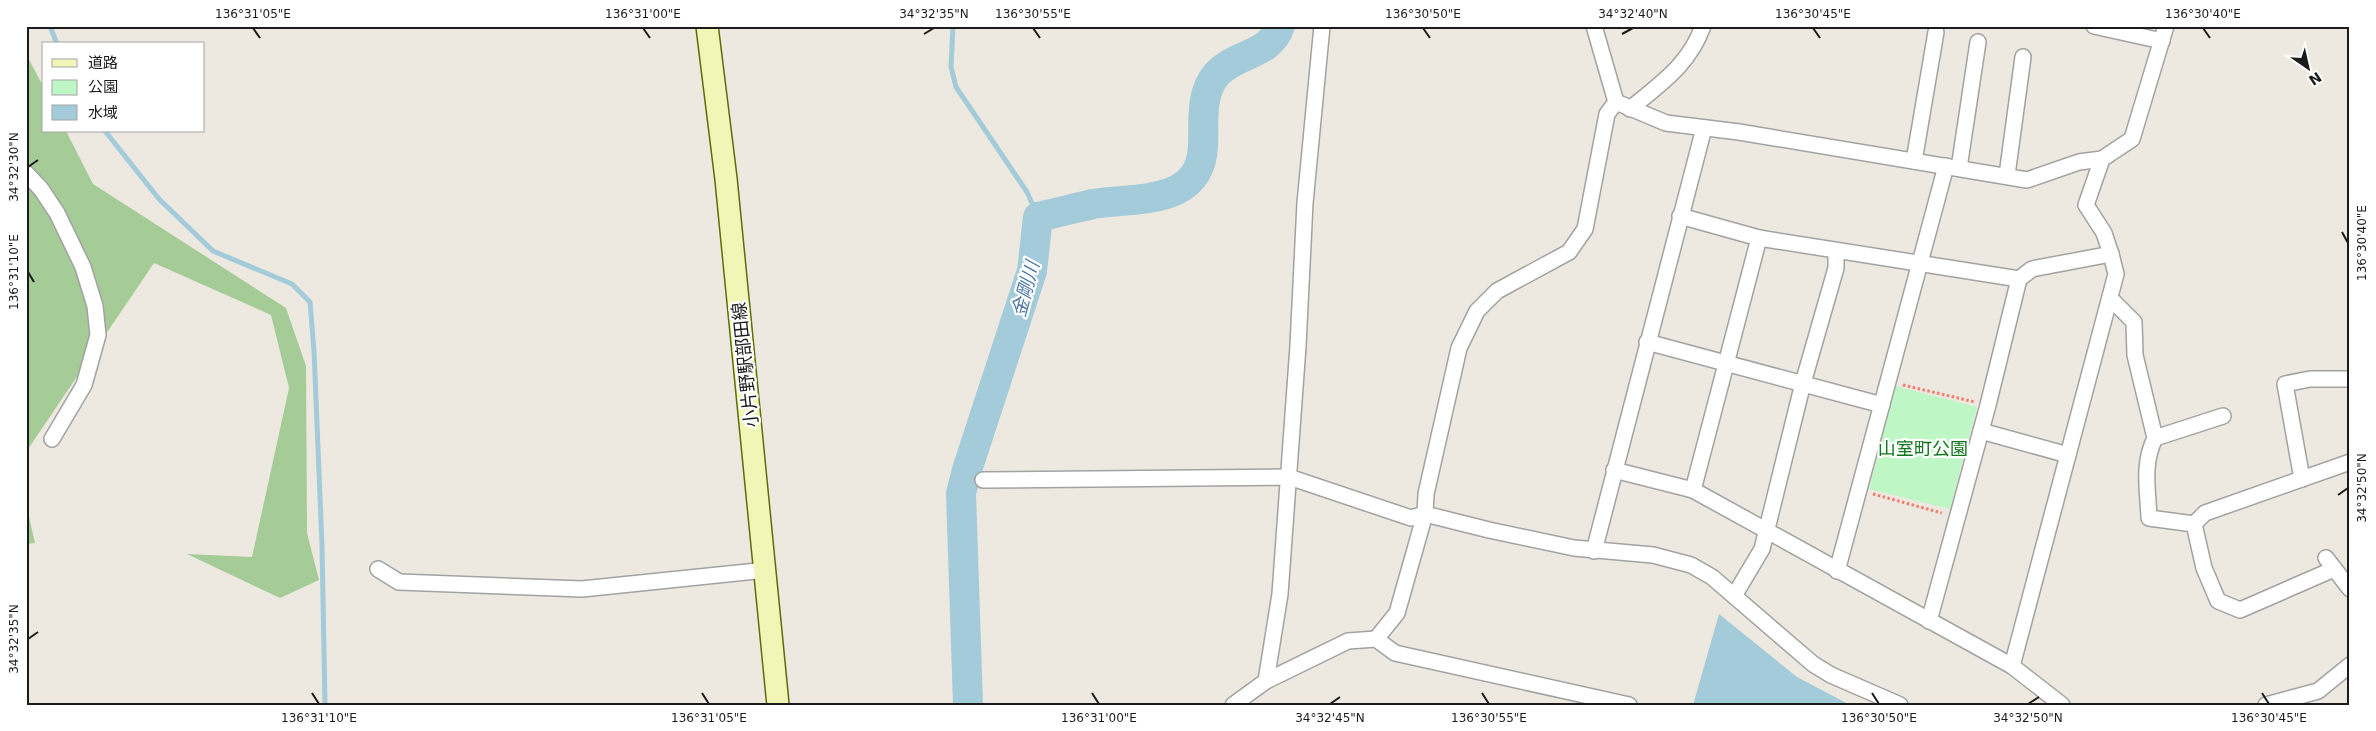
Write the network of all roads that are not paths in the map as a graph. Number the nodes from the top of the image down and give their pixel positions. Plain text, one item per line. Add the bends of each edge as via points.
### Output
1 (707, 26) edge
2 (1322, 26) edge
3 (1594, 26) edge
4 (1703, 26) edge
5 (2094, 26) edge
6 (2166, 26) edge
7 (1936, 32) dead end
8 (2162, 41) junction
9 (1978, 42) dead end
10 (2023, 57) dead end
11 (1616, 102) junction
12 (1630, 109) junction
13 (1704, 128) junction
14 (2102, 160) junction
15 (1914, 161) junction
16 (1952, 167) junction
17 (26, 173) edge
18 (2007, 175) junction
19 (1680, 216) junction
20 (1759, 238) junction
21 (1836, 252) junction
22 (2111, 254) junction
23 (1920, 263) junction
24 (2019, 279) junction
25 (2110, 298) junction
26 (1646, 342) junction
27 (1727, 363) junction
28 (2350, 379) edge
29 (1804, 383) junction
30 (1882, 405) junction
31 (2223, 416) dead end
32 (1981, 431) junction
33 (52, 438) dead end
34 (2155, 438) junction
35 (2068, 455) junction
36 (2350, 462) edge
37 (1614, 470) junction
38 (1289, 477) junction
39 (2302, 479) junction
40 (983, 480) dead end
41 (1692, 490) junction
42 (1425, 514) junction
43 (2194, 524) junction
44 (1766, 531) junction
45 (1594, 551) junction
46 (378, 569) dead end
47 (766, 570) junction
48 (1837, 571) junction
49 (2350, 588) edge
50 (1734, 596) junction
51 (1929, 622) junction
52 (1376, 639) junction
53 (2350, 665) edge
54 (2012, 666) junction
55 (1266, 680) junction
56 (778, 705) edge
57 (1233, 705) edge
58 (1629, 705) edge
59 (1900, 705) edge
60 (2062, 705) edge
61 (2266, 705) edge

1 - 47 main road, 小片野駅部田線
2 - 38 street via 1305,204
3 - 11 street
4 - 12 street via 1699,39 1683,64
5 - 8 street
6 - 8 street
7 - 15 street
8 - 14 street via 2132,139
9 - 16 street
10 - 18 street
11 - 12 street
11 - 42 street via 1607,114 1584,229 1569,252 1497,291 1477,311 1459,348 1426,494
12 - 13 street via 1666,123
13 - 15 street
13 - 19 street
14 - 18 street via 2078,162 2027,180
14 - 22 street via 2086,205 2104,233
15 - 16 street
16 - 18 street
16 - 23 street
17 - 33 street via 57,213 83,267 95,306 98,334 84,385
19 - 20 street
19 - 26 street
20 - 21 street
20 - 27 street
21 - 23 street
21 - 29 street via 1836,268
22 - 24 street via 2032,269
22 - 25 street via 2116,274
23 - 24 street
23 - 30 street
24 - 32 street
25 - 34 street via 2134,322 2135,355
25 - 35 street
26 - 27 street
26 - 37 street
27 - 29 street
27 - 41 street
28 - 39 street via 2285,384
29 - 30 street
29 - 44 street
30 - 48 street
31 - 34 street
32 - 35 street
32 - 51 street
34 - 43 street via 2148,450 2146,476 2149,518
35 - 54 street
36 - 39 street
37 - 41 street
37 - 45 street
38 - 40 street
38 - 42 street via 1411,518
38 - 55 street via 1280,594
39 - 43 street via 2206,513
41 - 44 street
42 - 45 street
42 - 52 street via 1397,613
43 - 49 street via 2204,568 2218,601 2240,610 2330,563
44 - 48 street
44 - 50 street via 1762,549
45 - 50 street via 1653,555 1691,565 1712,577
46 - 47 street via 399,582 582,589
47 - 56 main road, 小片野駅部田線
48 - 51 street
50 - 59 street via 1774,634 1813,664
51 - 54 street
52 - 55 street via 1348,641
52 - 58 street via 1395,653
53 - 61 street via 2318,692
54 - 60 street
55 - 57 street

